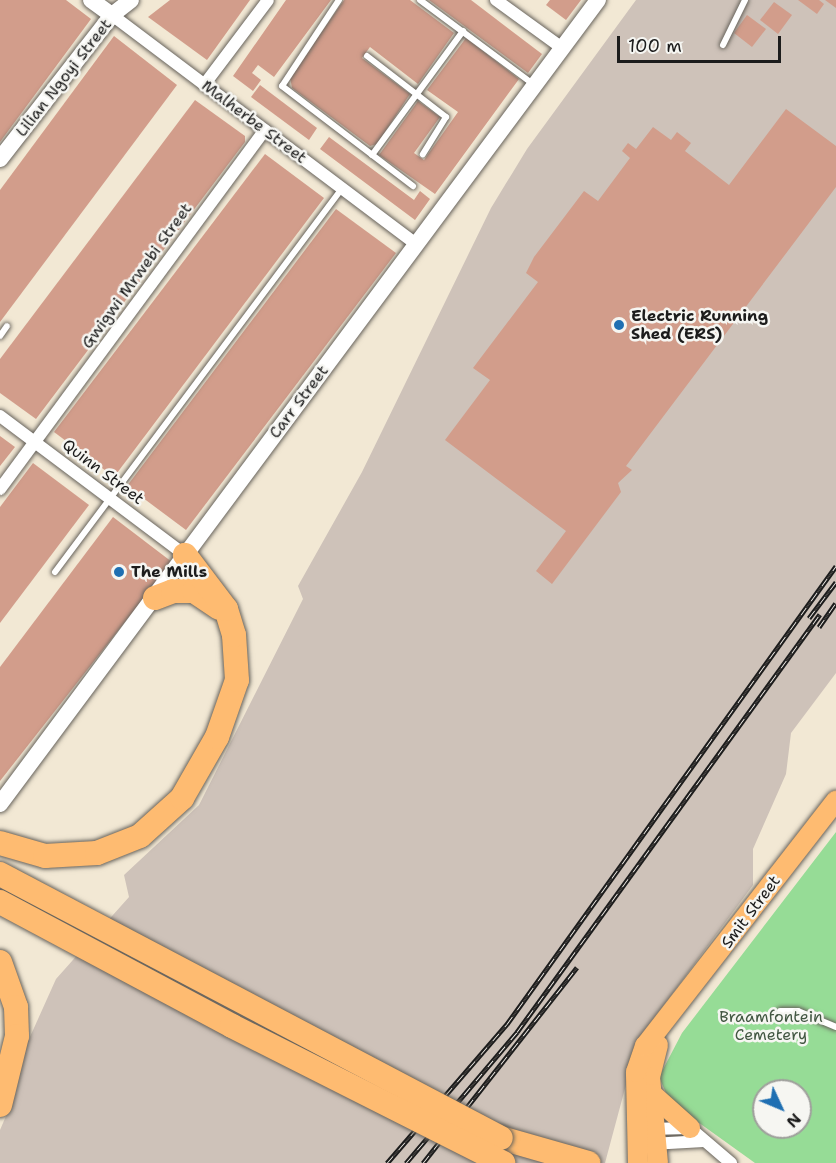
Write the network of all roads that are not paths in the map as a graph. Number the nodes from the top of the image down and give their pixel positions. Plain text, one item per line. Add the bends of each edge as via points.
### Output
1 (92, 0) edge
2 (131, 0) edge
3 (268, 0) edge
4 (339, 0) edge
5 (420, 0) edge
6 (496, 0) edge
7 (598, 0) edge
8 (745, 0) edge
9 (112, 15) junction
10 (463, 31) junction
11 (723, 45) dead end
12 (559, 46) junction
13 (367, 56) dead end
14 (204, 85) junction
15 (535, 85) junction
16 (418, 93) junction
17 (265, 130) junction
18 (423, 154) dead end
19 (372, 156) junction
20 (0, 159) edge
21 (413, 186) dead end
22 (343, 189) junction
23 (417, 244) junction
24 (7, 326) dead end
25 (0, 336) edge
26 (0, 416) edge
27 (35, 442) junction
28 (0, 489) edge
29 (108, 497) junction
30 (185, 555) junction
31 (55, 572) dead end
32 (155, 597) junction
33 (230, 619) junction
34 (836, 801) edge
35 (0, 804) edge
36 (0, 843) edge
37 (0, 874) edge
38 (0, 902) edge
39 (0, 962) edge
40 (780, 1011) dead end
41 (666, 1023) junction
42 (836, 1028) edge
43 (652, 1094) junction
44 (0, 1105) edge
45 (697, 1134) junction
46 (501, 1138) junction
47 (647, 1145) edge
48 (503, 1163) edge
49 (552, 1163) edge
50 (588, 1163) edge
51 (731, 1163) edge

1 - 9 street, Malherbe Street
2 - 9 street, Lilian Ngoyi Street
3 - 14 street
4 - 19 lane via 282,86
5 - 10 lane
6 - 12 street
7 - 12 street, Carr Street
8 - 11 lane
9 - 14 street, Malherbe Street
9 - 20 street, Lilian Ngoyi Street
10 - 15 lane
10 - 16 lane
12 - 15 street, Carr Street
13 - 16 lane
14 - 17 street, Malherbe Street
15 - 23 street, Carr Street
16 - 18 lane via 446,117
16 - 19 lane
17 - 22 street, Malherbe Street
17 - 27 street, Gwigwi Mrwebi Street
19 - 21 lane
22 - 23 street, Malherbe Street
22 - 29 lane
23 - 30 street, Carr Street
24 - 25 lane
26 - 27 street, Quinn Street
27 - 28 street, Gwigwi Mrwebi Street
27 - 29 street, Quinn Street
29 - 30 street, Quinn Street
29 - 31 lane
30 - 32 street, Carr Street
30 - 33 highway via 220,598
32 - 33 highway via 173,591 194,591 208,597
32 - 35 street, Carr Street
33 - 36 highway via 237,665 234,693 217,737 192,783 156,826 126,844 97,853 45,856
34 - 41 main road, Smit Street
37 - 46 highway, bridge
38 - 48 highway, bridge via 232,1026
39 - 44 highway via 16,1007 17,1036
40 - 42 lane via 798,1011
41 - 43 main road, Smit Street via 653,1059
41 - 47 main road, Smit Street via 650,1038 636,1072
43 - 45 main road
43 - 47 main road, Smit Street
45 - 47 street
45 - 47 street
45 - 51 street
46 - 49 highway
46 - 50 highway

